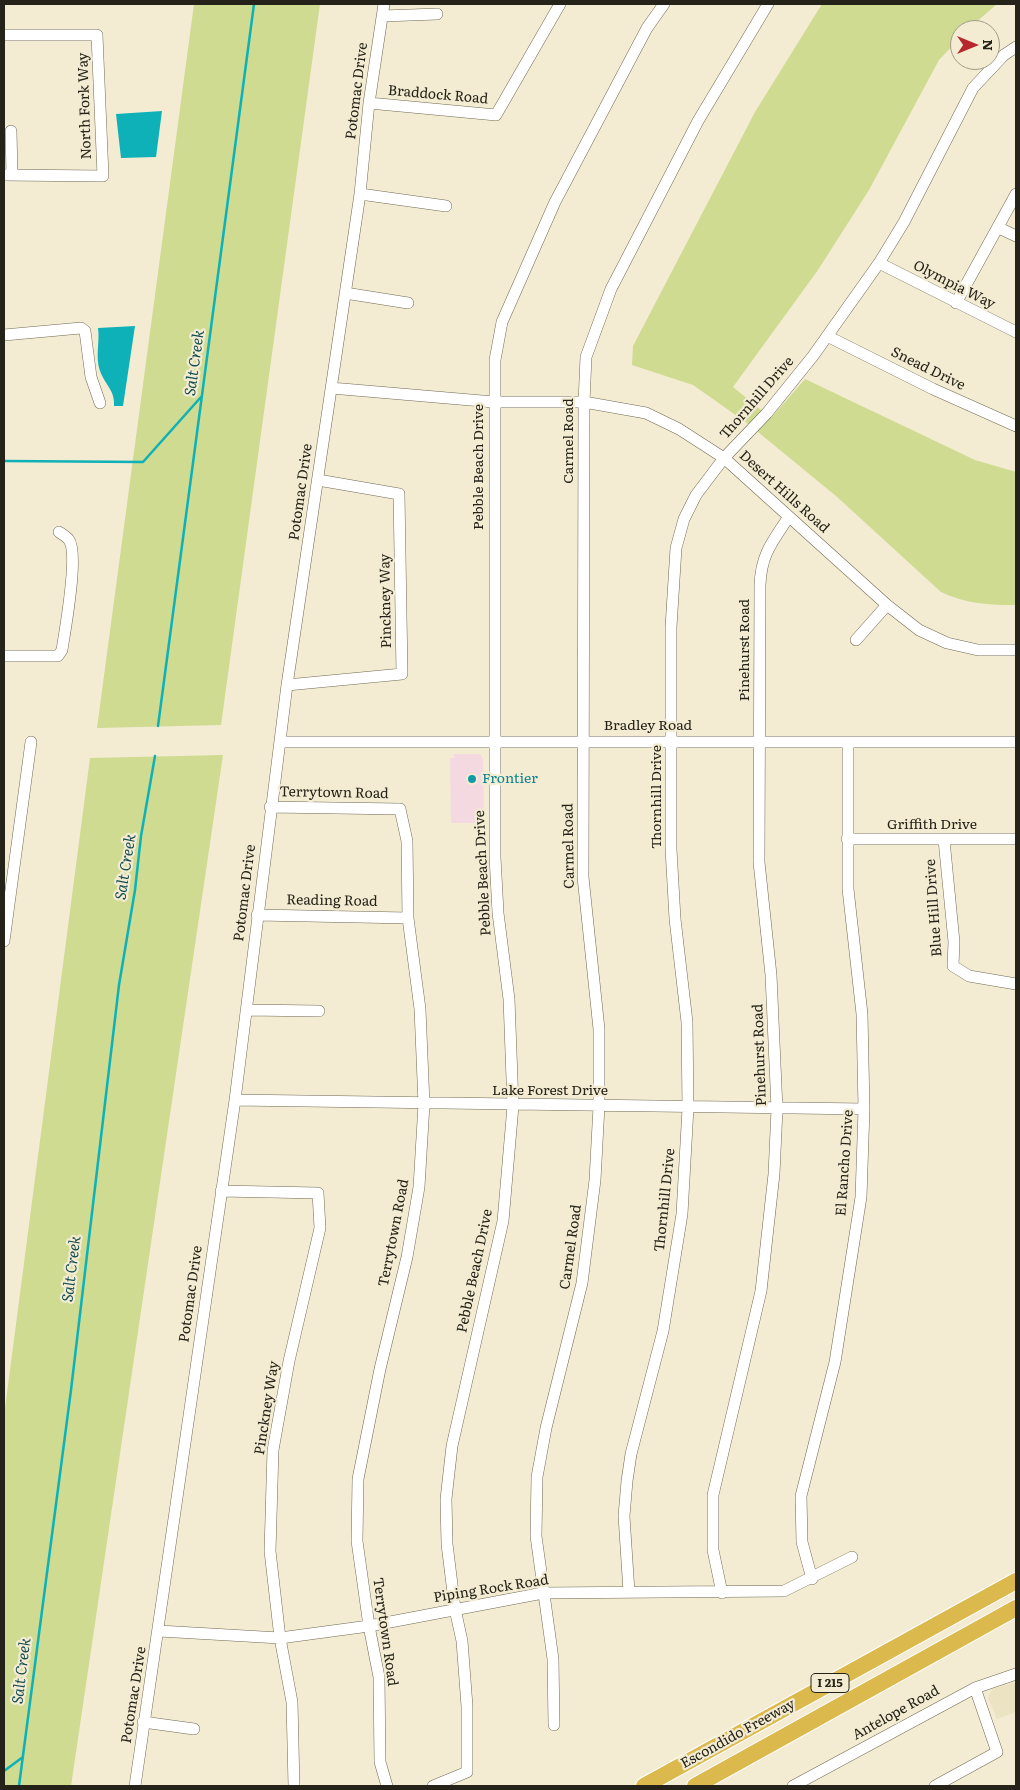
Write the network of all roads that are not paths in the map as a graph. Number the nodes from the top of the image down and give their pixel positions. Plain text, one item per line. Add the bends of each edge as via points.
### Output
1 (384, 4) edge
2 (560, 4) edge
3 (664, 4) edge
4 (768, 4) edge
5 (437, 14) dead end
6 (382, 16) junction
7 (4, 35) edge
8 (1016, 47) edge
9 (370, 103) junction
10 (11, 131) dead end
11 (8, 175) edge
12 (360, 194) junction
13 (1016, 194) edge
14 (446, 206) dead end
15 (999, 228) junction
16 (1016, 236) edge
17 (879, 263) junction
18 (345, 293) junction
19 (408, 303) dead end
20 (956, 303) junction
21 (1016, 332) edge
22 (4, 335) edge
23 (827, 336) junction
24 (330, 388) junction
25 (494, 402) junction
26 (584, 402) junction
27 (100, 403) dead end
28 (1016, 426) edge
29 (724, 458) junction
30 (318, 480) junction
31 (788, 518) junction
32 (59, 532) dead end
33 (887, 605) junction
34 (856, 640) dead end
35 (1016, 650) edge
36 (4, 656) edge
37 (287, 685) junction
38 (495, 740) junction
39 (583, 741) junction
40 (671, 741) junction
41 (31, 742) dead end
42 (280, 742) junction
43 (760, 742) junction
44 (848, 742) junction
45 (1016, 742) edge
46 (270, 807) junction
47 (847, 839) junction
48 (944, 840) junction
49 (1016, 840) edge
50 (7, 891) edge
51 (257, 915) junction
52 (408, 918) junction
53 (4, 940) edge
54 (1016, 984) edge
55 (247, 1010) junction
56 (319, 1011) dead end
57 (235, 1100) junction
58 (424, 1104) junction
59 (513, 1106) junction
60 (599, 1106) junction
61 (688, 1108) junction
62 (777, 1109) junction
63 (864, 1109) junction
64 (221, 1191) junction
65 (852, 1557) dead end
66 (812, 1579) junction
67 (1016, 1581) edge
68 (629, 1592) junction
69 (722, 1592) junction
70 (543, 1594) junction
71 (1016, 1608) edge
72 (454, 1609) junction
73 (369, 1626) junction
74 (159, 1631) junction
75 (280, 1638) junction
76 (1016, 1674) edge
77 (975, 1688) junction
78 (143, 1722) junction
79 (554, 1725) dead end
80 (194, 1729) dead end
81 (135, 1786) edge
82 (294, 1786) edge
83 (387, 1786) edge
84 (434, 1786) edge
85 (644, 1786) edge
86 (695, 1786) edge
87 (794, 1786) edge
88 (935, 1786) edge

1 - 6 street, Potomac Drive
2 - 9 street, Braddock Road via 496,115
3 - 25 street, Pebble Beach Drive via 648,28 556,202 502,322
4 - 26 street, Carmel Road via 698,121 611,289 586,357
5 - 6 street
6 - 9 street, Potomac Drive
7 - 11 street, North Fork Way via 97,35 103,176
8 - 17 street, Thornhill Drive via 973,88 904,222
9 - 12 street, Potomac Drive
10 - 11 street
12 - 14 street
12 - 18 street, Potomac Drive
13 - 15 street
15 - 16 street
15 - 20 street
17 - 20 street, Olympia Way
17 - 23 street, Thornhill Drive
18 - 19 street
18 - 24 street, Potomac Drive
20 - 21 street, Olympia Way
22 - 27 street via 81,328 86,331 91,377
23 - 28 street, Snead Drive
23 - 29 street, Thornhill Drive via 767,412
24 - 25 street, Desert Hills Road
24 - 30 street, Potomac Drive
25 - 26 street, Desert Hills Road
25 - 38 street, Pebble Beach Drive
26 - 29 street, Desert Hills Road via 646,413 679,429
26 - 39 street, Carmel Road
29 - 31 street, Desert Hills Road
29 - 40 street, Thornhill Drive via 696,495 684,519 676,548 671,627
30 - 37 street, Potomac Drive
30 - 37 street, Pinckney Way via 399,494 402,674
31 - 33 street, Desert Hills Road
31 - 43 street, Pinehurst Road via 766,550 761,568
32 - 36 street via 72,547 71,590 62,650 58,656
33 - 34 street
33 - 35 street, Desert Hills Road via 919,630 947,642 978,650
37 - 42 street, Potomac Drive
38 - 39 street, Bradley Road
38 - 42 street, Bradley Road
38 - 59 street, Pebble Beach Drive via 495,857 498,913 509,999
39 - 40 street, Bradley Road
39 - 60 street, Carmel Road via 583,877 599,1029
40 - 43 street, Bradley Road
40 - 61 street, Thornhill Drive via 675,919 687,1022
41 - 50 street
42 - 46 street, Potomac Drive
43 - 44 street, Bradley Road
43 - 62 street, Pinehurst Road via 758,862 771,975
44 - 45 street, Bradley Road
44 - 47 street, El Rancho Drive
46 - 51 street, Potomac Drive
46 - 52 street, Terrytown Road via 400,809 407,841
47 - 48 street, Griffith Drive
47 - 63 street, El Rancho Drive via 848,889 862,1014
48 - 49 street, Griffith Drive
48 - 54 street, Blue Hill Drive via 954,942 953,966 969,976
50 - 53 street
51 - 52 street, Reading Road
51 - 55 street, Potomac Drive
52 - 58 street, Terrytown Road via 420,1009
55 - 56 street
55 - 57 street, Potomac Drive
57 - 58 street, Lake Forest Drive
57 - 64 street, Potomac Drive
58 - 59 street, Lake Forest Drive
58 - 73 street, Terrytown Road via 418,1196 358,1479 357,1541
59 - 60 street, Lake Forest Drive
59 - 72 street, Pebble Beach Drive via 503,1221 451,1455 446,1499
60 - 61 street, Lake Forest Drive
60 - 70 street, Carmel Road via 595,1180 582,1283 537,1477 536,1536
61 - 62 street, Lake Forest Drive
61 - 68 street, Thornhill Drive via 682,1214 663,1331 627,1481 624,1516
62 - 63 street, Lake Forest Drive
62 - 69 street, Pinehurst Road via 774,1174 761,1291 712,1495 713,1550
63 - 66 street, El Rancho Drive via 861,1197 835,1362 800,1496 802,1542
64 - 74 street, Potomac Drive
64 - 75 street, Pinckney Way via 318,1193 320,1228 289,1361 273,1450 270,1551
65 - 66 street, Piping Rock Road
66 - 69 street, Piping Rock Road via 784,1591
67 - 85 highway, Escondido Freeway / I 215
68 - 69 street, Piping Rock Road
68 - 70 street, Piping Rock Road
70 - 72 street, Piping Rock Road
70 - 79 street, Carmel Road via 553,1659
71 - 86 highway, Escondido Freeway / I 215
72 - 73 street, Piping Rock Road
72 - 84 street, Pebble Beach Drive via 462,1641 467,1706 467,1772
73 - 75 street, Piping Rock Road
73 - 83 street, Terrytown Road via 379,1677 380,1762
74 - 75 street, Piping Rock Road
74 - 78 street, Potomac Drive
75 - 82 street, Pinckney Way via 292,1702
76 - 77 street, Antelope Road
77 - 87 street, Antelope Road
77 - 88 street via 997,1752
78 - 80 street
78 - 81 street, Potomac Drive

